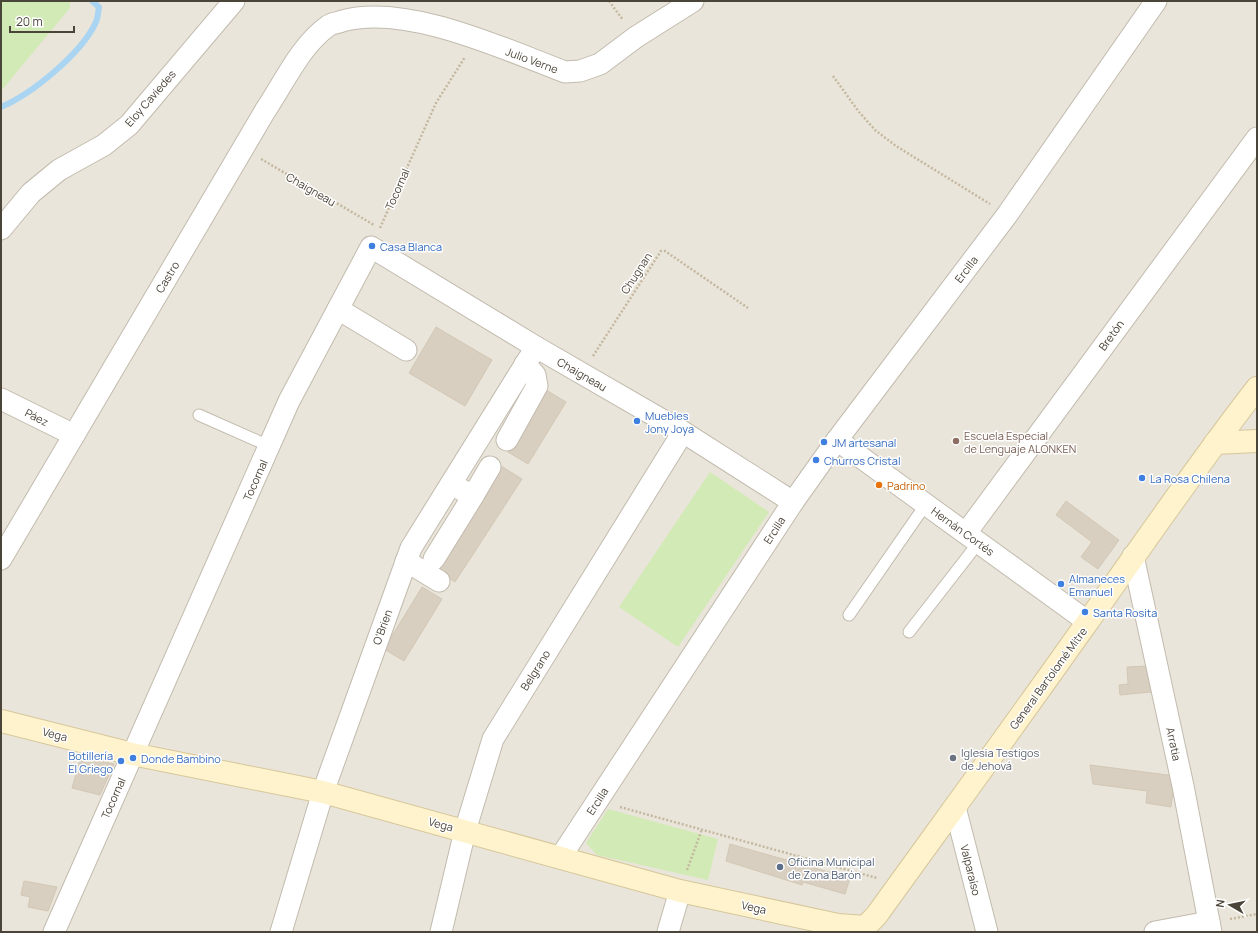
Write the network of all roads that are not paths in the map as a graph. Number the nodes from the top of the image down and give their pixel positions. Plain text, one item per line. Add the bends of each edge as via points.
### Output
1 (234, 1) edge
2 (693, 1) edge
3 (1159, 2) edge
4 (354, 18) joint
5 (1257, 138) edge
6 (1, 229) edge
7 (375, 238) joint
8 (338, 309) junction
9 (406, 350) dead end
10 (531, 355) junction
11 (1257, 388) edge
12 (1, 399) edge
13 (199, 414) dead end
14 (683, 432) junction
15 (74, 435) junction
16 (507, 440) dead end
17 (837, 440) junction
18 (1257, 441) edge
19 (1215, 443) junction
20 (269, 446) junction
21 (490, 467) dead end
22 (451, 484) junction
23 (473, 496) junction
24 (792, 502) junction
25 (926, 504) junction
26 (972, 537) junction
27 (1133, 556) junction
28 (1, 559) edge
29 (434, 559) dead end
30 (406, 561) junction
31 (439, 581) dead end
32 (849, 616) dead end
33 (1088, 622) junction
34 (909, 632) dead end
35 (1, 720) edge
36 (132, 754) junction
37 (323, 792) junction
38 (955, 807) junction
39 (466, 831) junction
40 (560, 858) junction
41 (680, 891) junction
42 (1210, 927) edge
43 (869, 930) edge
44 (54, 932) edge
45 (281, 932) edge
46 (441, 932) edge
47 (668, 932) edge
48 (987, 932) edge
49 (1155, 932) edge

1 - 6 street, Eloy Caviedes via 129,125 104,145 53,174 31,193
2 - 4 street, Julio Verne via 636,37 600,64 580,71 565,72 419,21 379,16
3 - 17 street, Ercilla via 1007,214
4 - 15 street, Castro via 330,25 312,39 243,149
5 - 26 street, Bretón
7 - 8 street, Tocornal
7 - 10 street, Chaigneau
8 - 9 street
8 - 20 street, Tocornal via 289,401
10 - 14 street, Chaigneau via 582,373
10 - 16 street via 537,386
10 - 22 street, O'Brien
11 - 19 street, General Bartolomé Mitre
12 - 15 street, Páez
13 - 20 lane
14 - 24 street, Chaigneau
14 - 39 street, Belgrano via 493,739
15 - 28 street, Castro
17 - 24 street, Ercilla
17 - 25 street, Hernán Cortés
18 - 19 street
19 - 27 street, General Bartolomé Mitre
20 - 36 street, Tocornal
21 - 23 street
22 - 23 street
22 - 30 street, O'Brien via 411,548
23 - 29 street
24 - 40 street, Ercilla
25 - 26 street, Hernán Cortés
25 - 32 lane
26 - 33 street, Hernán Cortés
26 - 34 lane
27 - 33 street, General Bartolomé Mitre
27 - 42 street, Arratia via 1180,771
30 - 31 street
30 - 37 street, O'Brien
33 - 38 street, General Bartolomé Mitre
35 - 36 street, Vega
36 - 37 street, Vega
36 - 44 street, Tocornal
37 - 39 street, Vega
37 - 45 street, O'Brien
38 - 43 street, General Bartolomé Mitre via 876,916
38 - 48 street, Valparaíso
39 - 40 street, Vega
39 - 46 street, Belgrano
40 - 41 street, Vega
41 - 43 street, Vega
41 - 47 street
42 - 49 street

